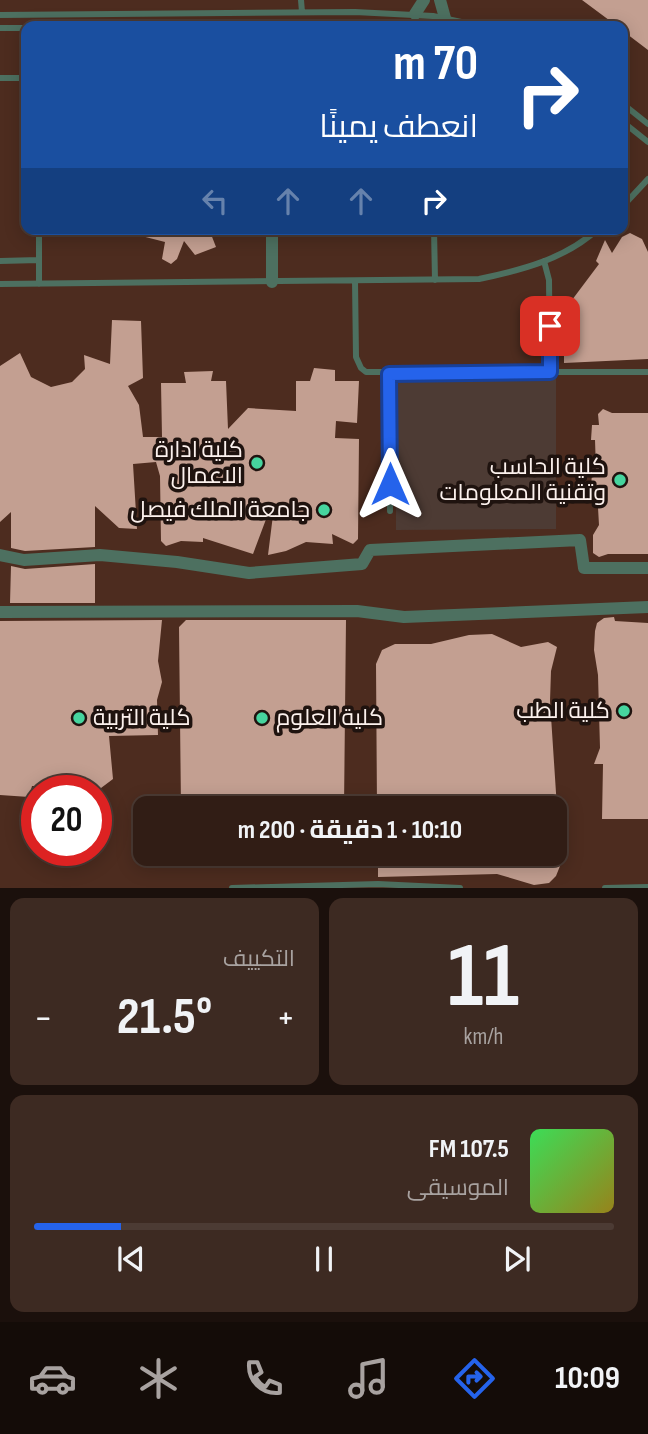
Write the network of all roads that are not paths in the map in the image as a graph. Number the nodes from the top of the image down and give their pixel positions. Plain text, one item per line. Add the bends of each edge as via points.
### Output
1 (301, 0) edge
2 (424, 0) edge
3 (440, 0) edge
4 (302, 12) junction
5 (0, 15) edge
6 (415, 15) junction
7 (445, 18) junction
8 (458, 21) edge
9 (0, 28) edge
10 (21, 28) edge
11 (0, 78) edge
12 (21, 78) edge
13 (628, 108) edge
14 (648, 124) edge
15 (628, 126) edge
16 (648, 142) edge
17 (648, 180) edge
18 (628, 201) edge
19 (39, 235) edge
20 (272, 235) edge
21 (434, 235) edge
22 (589, 235) edge
23 (39, 260) junction
24 (0, 261) edge
25 (544, 261) junction
26 (435, 280) junction
27 (355, 281) junction
28 (272, 282) junction
29 (0, 284) edge
30 (39, 284) junction
31 (550, 372) junction
32 (648, 372) edge
33 (389, 374) junction
34 (390, 511) dead end
35 (0, 555) edge
36 (648, 568) edge
37 (648, 607) edge
38 (0, 612) edge
39 (648, 887) edge
40 (232, 888) edge
41 (460, 888) edge
42 (605, 888) edge

1 - 4 lane
2 - 6 street
3 - 7 street
4 - 5 lane
4 - 6 lane
6 - 7 lane
7 - 8 lane
9 - 10 lane
11 - 12 lane
13 - 14 lane
15 - 16 lane
17 - 18 lane
19 - 23 lane
20 - 28 street
21 - 26 lane
22 - 25 lane
23 - 24 lane
23 - 30 lane
25 - 26 lane via 479,279
25 - 31 lane via 549,280
26 - 27 lane
27 - 28 lane
27 - 33 lane via 356,357 366,372
28 - 30 lane
29 - 30 lane
31 - 32 lane
31 - 33 lane
33 - 34 lane
35 - 36 street via 24,560 100,555 248,573 362,564 370,550 580,540 584,568
37 - 38 street via 404,617 357,611
39 - 42 lane
40 - 41 lane via 378,884

